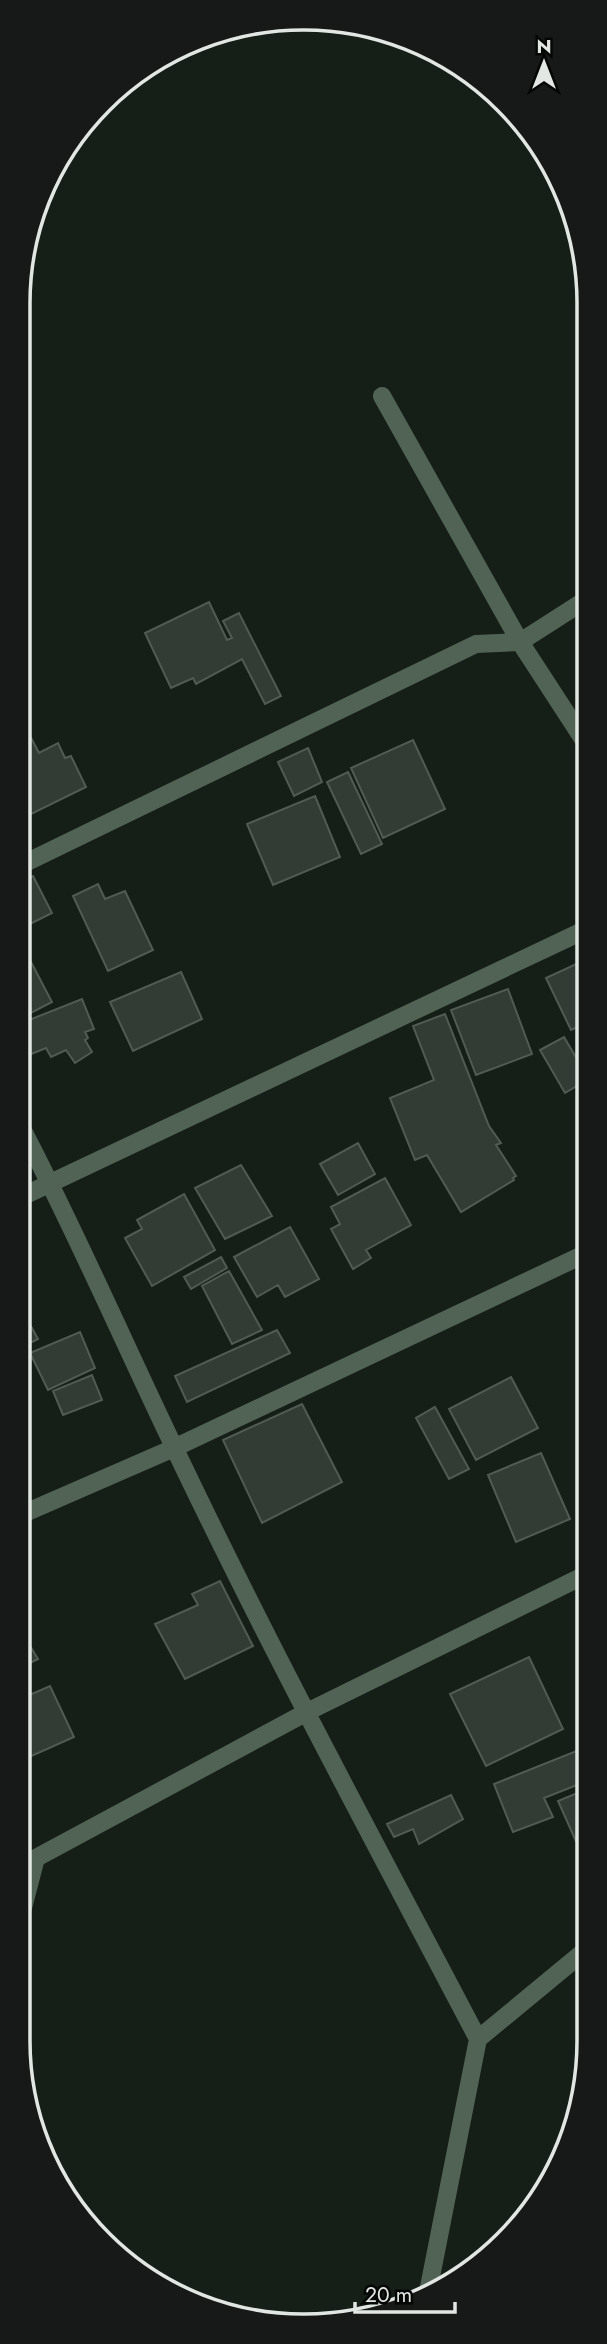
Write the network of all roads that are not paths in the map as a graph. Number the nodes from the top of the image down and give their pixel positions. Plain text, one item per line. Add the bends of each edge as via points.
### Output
1 (382, 396) dead end
2 (577, 605) edge
3 (520, 642) junction
4 (577, 730) edge
5 (30, 861) edge
6 (577, 934) edge
7 (30, 1145) edge
8 (51, 1184) junction
9 (30, 1193) edge
10 (577, 1258) edge
11 (174, 1448) junction
12 (30, 1511) edge
13 (577, 1579) edge
14 (307, 1712) junction
15 (30, 1881) edge
16 (577, 1957) edge
17 (478, 2039) junction
18 (430, 2284) edge

1 - 3 street
2 - 3 street
3 - 4 street
3 - 5 street via 476,644
6 - 8 street
7 - 8 street
8 - 9 street
8 - 11 street
10 - 11 street
11 - 12 street
11 - 14 street
13 - 14 street
14 - 15 street via 36,1858
14 - 17 street
16 - 17 street
17 - 18 street

